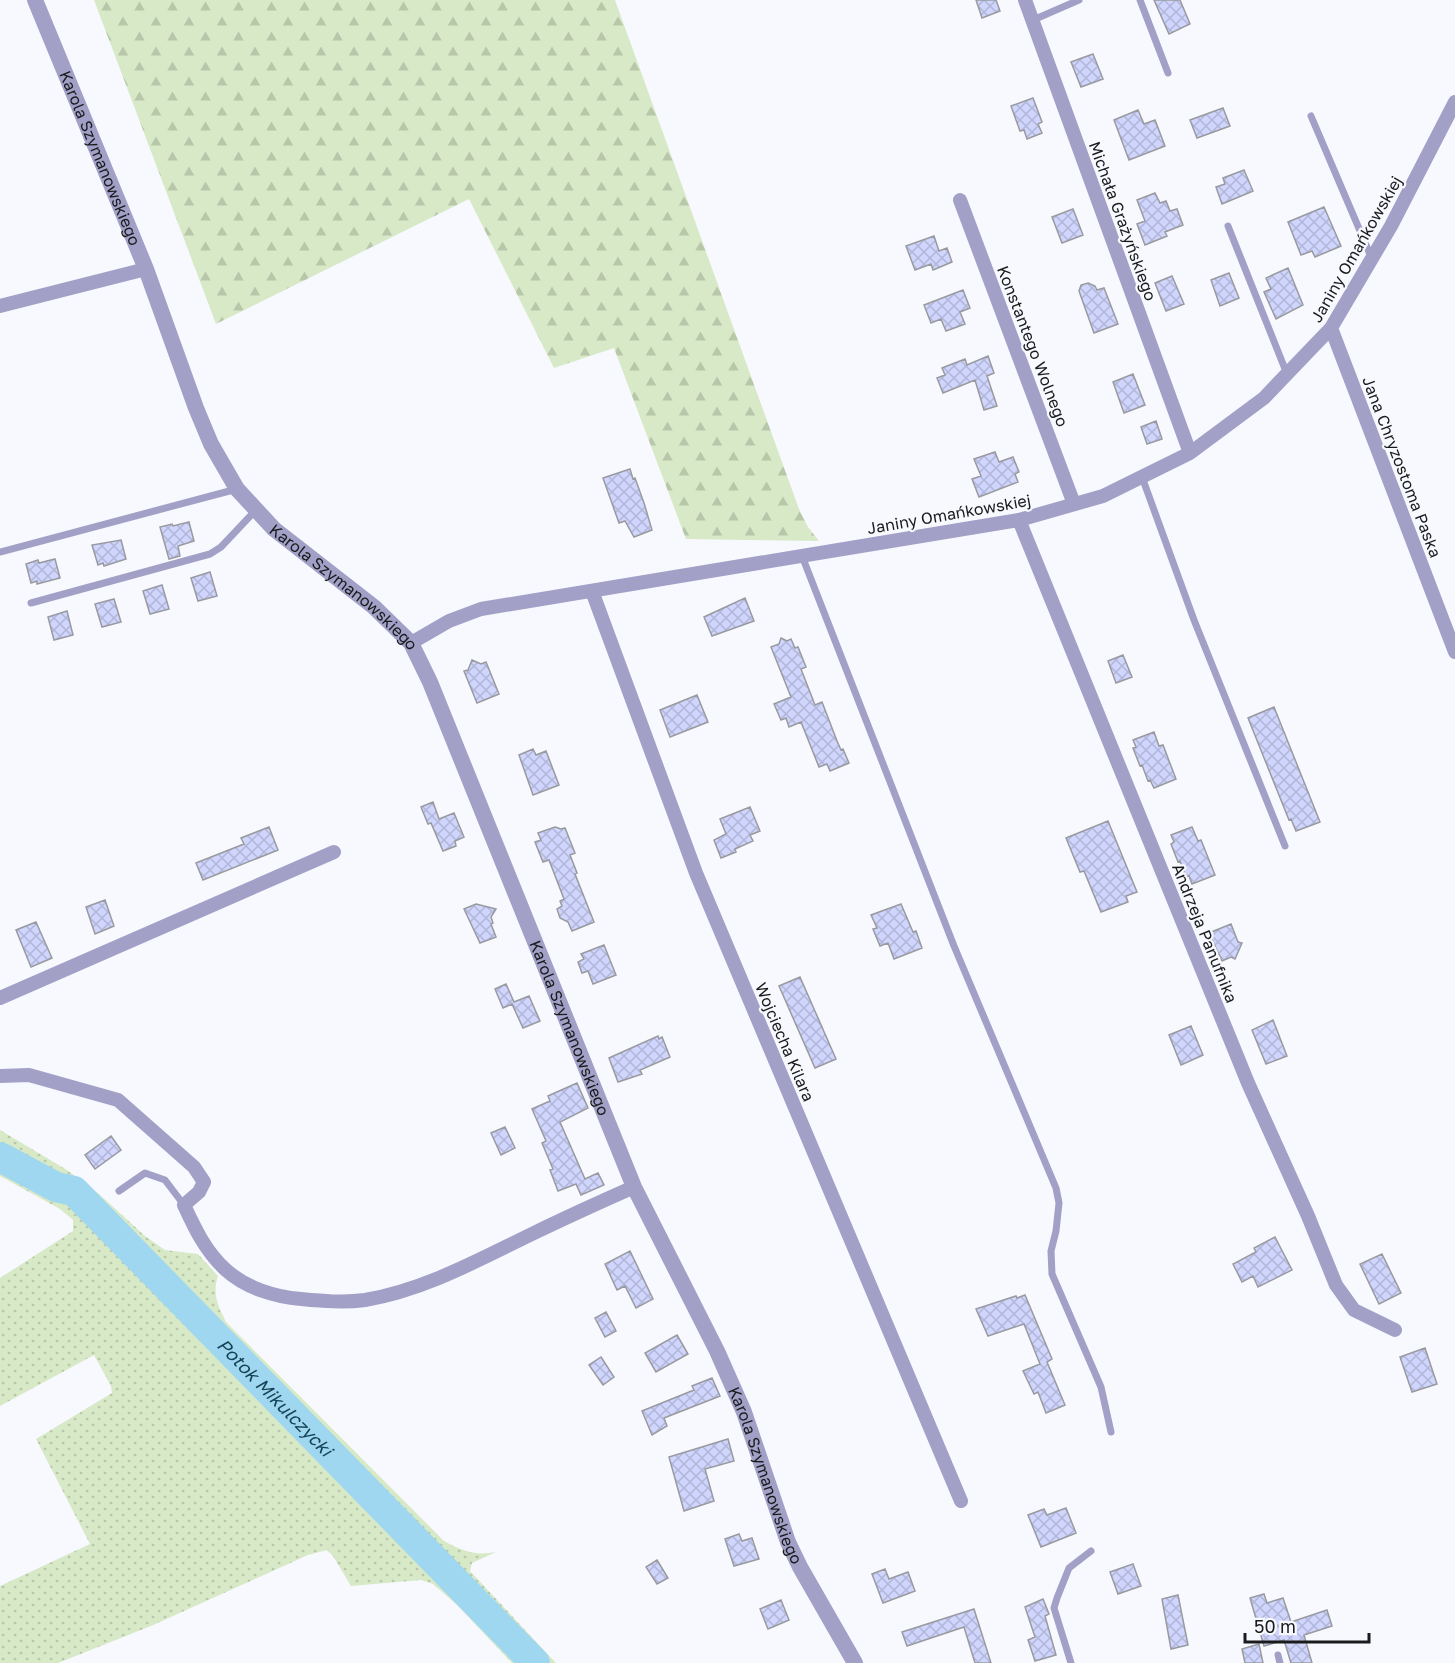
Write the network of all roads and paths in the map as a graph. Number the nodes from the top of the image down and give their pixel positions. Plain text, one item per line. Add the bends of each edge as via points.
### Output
1 (35, 0) edge
2 (1025, 0) edge
3 (1079, 0) edge
4 (1140, 0) edge
5 (1033, 20) junction
6 (1168, 73) dead end
7 (1455, 102) edge
8 (1311, 116) dead end
9 (960, 200) dead end
10 (1228, 226) dead end
11 (1372, 259) junction
12 (146, 269) junction
13 (0, 306) edge
14 (1331, 328) junction
15 (1287, 374) junction
16 (1190, 453) junction
17 (1142, 477) junction
18 (237, 489) junction
19 (1074, 504) junction
20 (255, 511) junction
21 (1019, 520) junction
22 (0, 552) edge
23 (802, 556) junction
24 (592, 591) junction
25 (31, 603) dead end
26 (411, 643) junction
27 (1455, 652) edge
28 (1285, 846) dead end
29 (334, 852) dead end
30 (0, 998) edge
31 (0, 1076) edge
32 (634, 1187) junction
33 (119, 1191) dead end
34 (184, 1205) junction
35 (1395, 1330) dead end
36 (1111, 1432) dead end
37 (961, 1502) dead end
38 (1091, 1551) dead end
39 (1278, 1655) dead end
40 (855, 1663) edge
41 (1071, 1663) edge
42 (1280, 1663) edge

1 - 12 street, Karola Szymanowskiego
2 - 5 street, Michała Grażyńskiego
3 - 5 lane
4 - 6 lane
5 - 16 street, Michała Grażyńskiego
7 - 11 street, Janiny Omańkowskiej
8 - 11 lane
9 - 19 street, Konstantego Wolnego
10 - 15 lane
11 - 14 street, Janiny Omańkowskiej
12 - 13 street
12 - 18 street, Karola Szymanowskiego via 211,444
14 - 15 street, Janiny Omańkowskiej
14 - 27 street, Jana Chryzostoma Paska
15 - 16 street, Janiny Omańkowskiej via 1264,398
16 - 17 street, Janiny Omańkowskiej
17 - 19 street, Janiny Omańkowskiej via 1103,496
17 - 28 lane via 1194,620
18 - 20 street, Karola Szymanowskiego
18 - 22 lane
19 - 21 street, Janiny Omańkowskiej
20 - 25 lane via 210,554
20 - 26 street, Karola Szymanowskiego via 374,607
21 - 23 street, Janiny Omańkowskiej
21 - 35 street, Andrzeja Panufnika via 1248,1083 1336,1285 1354,1310
23 - 24 street, Janiny Omańkowskiej
23 - 36 lane via 954,946 1056,1188 1059,1203 1051,1251 1052,1274 1101,1387
24 - 26 street, Janiny Omańkowskiej via 481,609 448,621
24 - 37 street, Wojciecha Kilara via 696,873
26 - 32 street, Karola Szymanowskiego
29 - 30 street
31 - 34 street via 29,1075 118,1100 194,1167 204,1182
32 - 34 street via 432,1281 394,1294 327,1302 289,1298 254,1288 228,1271 199,1237
32 - 40 street, Karola Szymanowskiego via 740,1402 788,1542
33 - 34 lane via 145,1173 165,1180
38 - 41 lane via 1069,1568 1054,1608
39 - 42 lane

